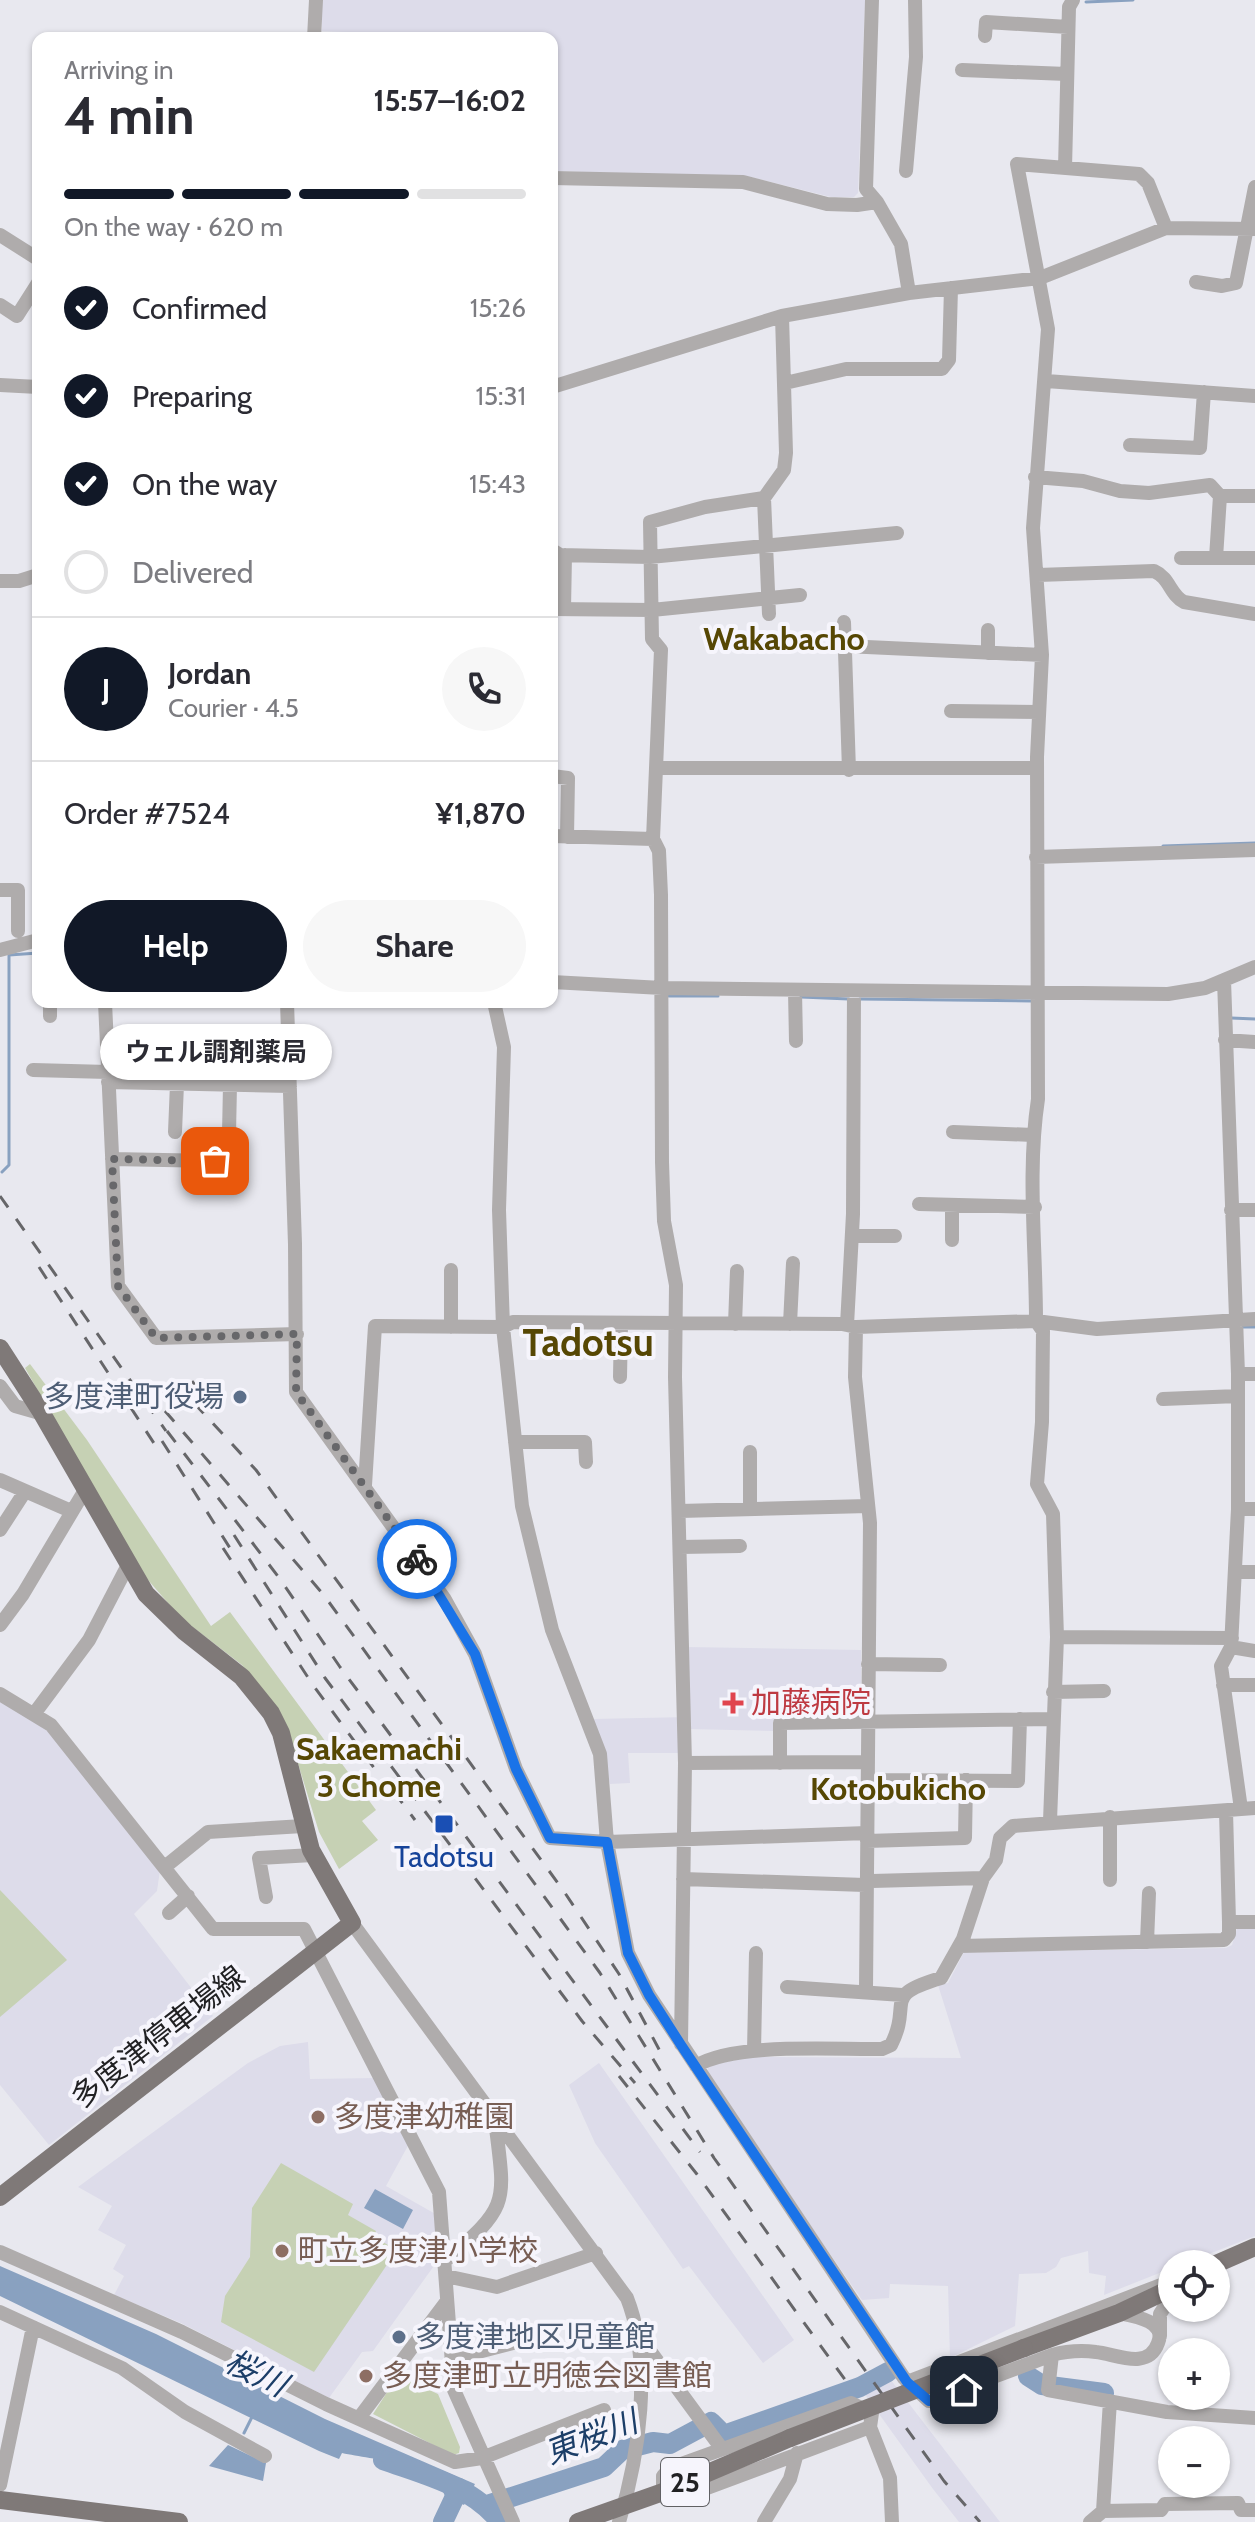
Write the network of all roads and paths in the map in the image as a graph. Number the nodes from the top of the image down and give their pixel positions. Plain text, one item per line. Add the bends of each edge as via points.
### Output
1 (316, 0) edge
2 (872, 0) edge
3 (915, 0) edge
4 (1073, 0) edge
5 (1068, 27) junction
6 (314, 32) edge
7 (985, 36) dead end
8 (962, 70) dead end
9 (1067, 74) junction
10 (1065, 168) junction
11 (906, 171) dead end
12 (558, 178) edge
13 (1255, 187) edge
14 (877, 202) junction
15 (1166, 228) junction
16 (1251, 228) edge
17 (0, 235) edge
18 (32, 255) edge
19 (1040, 278) junction
20 (1196, 282) dead end
21 (951, 288) junction
22 (32, 292) edge
23 (909, 293) junction
24 (0, 305) edge
25 (782, 316) junction
26 (1046, 381) junction
27 (785, 383) junction
28 (0, 385) edge
29 (558, 385) edge
30 (32, 387) edge
31 (1204, 392) junction
32 (1255, 396) edge
33 (1130, 445) dead end
34 (1035, 477) junction
35 (1220, 496) junction
36 (1255, 496) edge
37 (764, 498) junction
38 (897, 533) dead end
39 (767, 544) junction
40 (559, 553) edge
41 (650, 557) junction
42 (1181, 558) dead end
43 (1216, 558) junction
44 (1255, 558) edge
45 (1038, 575) junction
46 (32, 577) edge
47 (0, 581) edge
48 (800, 595) dead end
49 (771, 598) junction
50 (558, 609) edge
51 (652, 610) junction
52 (769, 614) dead end
53 (1255, 614) edge
54 (844, 622) dead end
55 (988, 630) dead end
56 (845, 646) junction
57 (988, 653) junction
58 (1042, 655) junction
59 (951, 711) dead end
60 (1039, 712) junction
61 (656, 768) junction
62 (1037, 768) junction
63 (849, 770) junction
64 (558, 777) edge
65 (560, 836) edge
66 (653, 839) junction
67 (1255, 850) edge
68 (1036, 857) junction
69 (0, 890) edge
70 (0, 928) edge
71 (18, 931) junction
72 (32, 936) edge
73 (32, 940) edge
74 (0, 950) edge
75 (1255, 967) edge
76 (1224, 980) junction
77 (558, 982) edge
78 (662, 988) junction
79 (854, 991) junction
80 (795, 994) junction
81 (1036, 994) junction
82 (105, 1008) edge
83 (287, 1008) edge
84 (495, 1008) edge
85 (1225, 1040) junction
86 (796, 1041) dead end
87 (1255, 1042) edge
88 (33, 1070) dead end
89 (108, 1077) junction
90 (177, 1084) junction
91 (230, 1085) junction
92 (290, 1086) junction
93 (953, 1132) dead end
94 (229, 1134) dead end
95 (1033, 1135) junction
96 (112, 1159) junction
97 (178, 1160) junction
98 (215, 1161) dead end
99 (919, 1204) dead end
100 (952, 1205) junction
101 (1035, 1207) junction
102 (1231, 1210) junction
103 (1255, 1210) edge
104 (852, 1236) junction
105 (895, 1236) dead end
106 (952, 1240) dead end
107 (793, 1263) dead end
108 (451, 1270) dead end
109 (737, 1271) dead end
110 (1235, 1319) junction
111 (1255, 1319) edge
112 (1036, 1321) junction
113 (677, 1324) junction
114 (735, 1324) junction
115 (790, 1324) junction
116 (621, 1325) junction
117 (852, 1326) junction
118 (451, 1327) junction
119 (503, 1327) junction
120 (297, 1334) junction
121 (0, 1348) edge
122 (1238, 1374) junction
123 (1255, 1374) edge
124 (620, 1377) dead end
125 (0, 1386) edge
126 (1238, 1396) junction
127 (1163, 1399) dead end
128 (43, 1414) junction
129 (1238, 1438) junction
130 (1255, 1438) edge
131 (515, 1442) junction
132 (750, 1452) dead end
133 (586, 1462) dead end
134 (0, 1480) edge
135 (365, 1485) junction
136 (85, 1490) junction
137 (24, 1493) junction
138 (868, 1506) junction
139 (750, 1509) junction
140 (1238, 1509) junction
141 (1255, 1509) edge
142 (71, 1511) junction
143 (680, 1511) junction
144 (0, 1530) edge
145 (740, 1546) dead end
146 (680, 1547) junction
147 (128, 1565) junction
148 (1235, 1572) junction
149 (1255, 1572) edge
150 (0, 1625) edge
151 (1057, 1637) junction
152 (1231, 1643) junction
153 (1255, 1651) edge
154 (868, 1664) junction
155 (940, 1665) dead end
156 (1223, 1685) junction
157 (1255, 1685) edge
158 (1104, 1691) dead end
159 (1053, 1692) junction
160 (0, 1694) edge
161 (34, 1714) junction
162 (1020, 1719) junction
163 (1052, 1719) junction
164 (868, 1722) junction
165 (868, 1762) junction
166 (685, 1763) junction
167 (780, 1763) junction
168 (868, 1780) junction
169 (966, 1780) junction
170 (1241, 1809) edge
171 (1110, 1817) junction
172 (1050, 1821) junction
173 (303, 1826) junction
174 (867, 1837) junction
175 (683, 1839) junction
176 (607, 1842) junction
177 (313, 1855) junction
178 (166, 1866) junction
179 (983, 1878) junction
180 (683, 1879) junction
181 (1110, 1880) dead end
182 (865, 1885) junction
183 (1149, 1893) dead end
184 (188, 1896) junction
185 (266, 1897) dead end
186 (169, 1913) dead end
187 (1229, 1922) junction
188 (1255, 1922) edge
189 (352, 1923) junction
190 (1147, 1942) junction
191 (959, 1946) junction
192 (314, 1953) junction
193 (756, 1953) dead end
194 (787, 1987) dead end
195 (866, 1990) junction
196 (902, 1995) junction
197 (681, 2045) junction
198 (754, 2051) junction
199 (696, 2066) junction
200 (495, 2117) junction
201 (0, 2197) edge
202 (1255, 2247) edge
203 (0, 2252) edge
204 (596, 2253) junction
205 (1230, 2258) edge
206 (446, 2260) junction
207 (446, 2276) junction
208 (1158, 2287) edge
209 (1158, 2295) edge
210 (447, 2301) junction
211 (0, 2312) edge
212 (1119, 2313) junction
213 (1160, 2322) edge
214 (33, 2327) junction
215 (1160, 2336) junction
216 (517, 2342) dead end
217 (640, 2346) junction
218 (1052, 2355) junction
219 (451, 2359) junction
220 (907, 2382) junction
221 (1110, 2401) junction
222 (604, 2410) dead end
223 (359, 2418) junction
224 (1255, 2418) edge
225 (870, 2427) junction
226 (794, 2445) junction
227 (722, 2449) junction
228 (265, 2456) dead end
229 (482, 2458) junction
230 (0, 2485) edge
231 (663, 2492) junction
232 (0, 2500) edge
233 (1103, 2511) junction
234 (622, 2514) edge
235 (1246, 2514) edge
236 (179, 2522) edge
237 (513, 2522) edge
238 (578, 2522) edge
239 (764, 2522) edge
240 (892, 2522) edge
241 (1090, 2522) edge

1 - 6 street
2 - 14 street via 866,189
3 - 11 street
4 - 5 street
5 - 7 street via 986,22
5 - 9 street
8 - 9 street
9 - 10 street
10 - 15 street via 1139,174 1148,183
10 - 19 street via 1017,164
12 - 14 street via 743,182 827,204
13 - 16 street
14 - 23 street via 901,244
15 - 16 street
15 - 19 street
16 - 20 street via 1236,283
17 - 18 street
19 - 21 street
19 - 26 street via 1048,329
21 - 23 street
21 - 27 street via 949,360 942,369 846,369
22 - 24 street via 17,316
23 - 25 street
25 - 27 street
25 - 29 street
26 - 31 street
26 - 34 street
27 - 37 street via 784,470
28 - 30 street
31 - 32 street
31 - 33 street via 1200,448
34 - 35 street via 1149,493 1210,485
34 - 45 street
35 - 36 street
35 - 43 street
37 - 39 street
37 - 41 street via 650,522
38 - 39 street
39 - 41 street
39 - 49 street
40 - 41 street
40 - 50 street
41 - 51 street
42 - 43 street
43 - 44 street
45 - 53 street via 1154,571 1176,599
45 - 58 street
46 - 47 street
48 - 49 street
49 - 51 street
49 - 52 street
50 - 51 street
51 - 61 street via 652,639 661,650
54 - 56 street
55 - 57 street
56 - 57 street
56 - 63 street
57 - 58 street
58 - 60 street
59 - 60 street
60 - 62 street
61 - 63 street
61 - 66 street
62 - 63 street
62 - 68 street
64 - 65 street via 568,778
65 - 66 street
66 - 78 street via 659,851
67 - 68 street
68 - 81 street
69 - 71 street via 18,890
70 - 71 street
71 - 72 street
73 - 74 street
75 - 76 street
76 - 81 street via 1168,994
76 - 85 street
77 - 78 street
78 - 80 street
78 - 113 street via 664,1221 672,1250
79 - 80 street
79 - 81 street
79 - 104 street
80 - 86 street
81 - 95 street via 1038,1099
82 - 89 street
83 - 92 street
84 - 119 street via 504,1047 499,1210
85 - 87 street
85 - 102 street
88 - 89 street
89 - 90 street
89 - 96 street
90 - 91 street
90 - 97 street
91 - 92 street
91 - 94 street
92 - 120 street
93 - 95 street
95 - 101 street
96 - 97 street
96 - 120 street via 118,1286 156,1338
97 - 98 street
99 - 100 street
100 - 101 street
100 - 106 street
101 - 112 street
102 - 103 street
102 - 110 street
104 - 105 street
104 - 117 street
107 - 115 street
108 - 118 street
109 - 114 street
110 - 111 street
110 - 112 street via 1097,1329
110 - 122 street
112 - 117 street
112 - 151 street via 1043,1331 1037,1484 1053,1514
113 - 114 street
113 - 116 street
113 - 143 street
114 - 115 street
115 - 117 street
116 - 119 street via 513,1322
116 - 124 street
117 - 138 street
118 - 119 street
118 - 135 street via 375,1326
119 - 131 street
120 - 135 street via 296,1392
121 - 128 main road
122 - 123 street
122 - 126 street
125 - 128 street via 15,1406
126 - 127 street
126 - 129 street
128 - 136 main road
129 - 130 street
129 - 140 street
131 - 133 street via 585,1442
131 - 176 street via 532,1557 552,1630 600,1754
132 - 139 street
134 - 137 street
135 - 176 street via 444,1598 475,1654 516,1769 550,1838
136 - 142 street
136 - 147 main road
137 - 142 street
137 - 144 street
138 - 139 street
138 - 154 street
139 - 143 street
140 - 141 street
140 - 148 street
142 - 150 street
143 - 146 street
145 - 146 street
146 - 166 street
147 - 161 street via 89,1640
147 - 173 main road via 164,1614 259,1695 281,1733
148 - 149 street
148 - 152 street
151 - 152 street
151 - 159 street
152 - 153 street
152 - 156 street via 1221,1666
154 - 155 street
154 - 164 street
156 - 157 street
156 - 170 street
158 - 159 street
159 - 163 street
160 - 161 street
161 - 178 street via 51,1725
162 - 163 street
162 - 164 street
162 - 169 street via 1018,1781
163 - 172 street
164 - 165 street
164 - 167 street via 780,1723
165 - 167 street
165 - 168 street
166 - 167 street
166 - 175 street
168 - 169 street
168 - 174 street
169 - 174 street via 965,1838
170 - 171 street
170 - 187 street
171 - 172 street
171 - 181 street
172 - 179 street via 1006,1830
173 - 177 main road
173 - 178 street via 208,1832
174 - 175 street
174 - 182 street
175 - 176 street
175 - 180 street
176 - 197 street via 628,1953
177 - 185 street via 259,1858
177 - 189 main road
178 - 184 street
179 - 182 street
179 - 191 street
180 - 182 street
180 - 197 street
182 - 195 street
183 - 190 street
184 - 186 street
184 - 192 street via 213,1929 304,1929
187 - 188 street
187 - 190 street via 1224,1940
189 - 192 main road, 多度津停車場線
189 - 200 street
190 - 191 street
191 - 196 street via 941,1978 909,1987
192 - 201 main road, 多度津停車場線
192 - 206 street via 432,2172 443,2208
193 - 198 street
194 - 195 street
195 - 196 street
196 - 198 street via 895,2037 882,2049
197 - 199 street
198 - 199 street via 707,2059
199 - 220 street
200 - 204 street
200 - 206 street via 502,2195 495,2215
202 - 205 main road
203 - 223 street
204 - 207 street via 497,2287
204 - 217 street via 627,2298
206 - 207 street
207 - 210 street
208 - 220 street
209 - 212 main road, 25
210 - 219 street
210 - 223 street
211 - 214 street
212 - 215 street via 1147,2319
212 - 226 main road, 25, bridge
213 - 215 street
214 - 228 street via 122,2368 185,2412
214 - 230 street
215 - 218 street via 1157,2346 1141,2359 1073,2350
216 - 219 street
217 - 227 street via 650,2351
217 - 234 street via 634,2463
218 - 220 street via 936,2401
218 - 221 street via 1048,2385
219 - 229 street via 454,2390
221 - 224 street via 1167,2412
221 - 233 street
222 - 229 street
223 - 229 street via 455,2462
225 - 226 street
225 - 227 street via 872,2413 851,2403
225 - 240 street via 890,2478
226 - 231 main road, 25
226 - 239 street via 790,2479
227 - 231 street via 670,2468 663,2476
229 - 237 street
231 - 234 main road, 25
232 - 236 main road
233 - 235 street via 1238,2503
233 - 241 street
234 - 238 main road, 25

